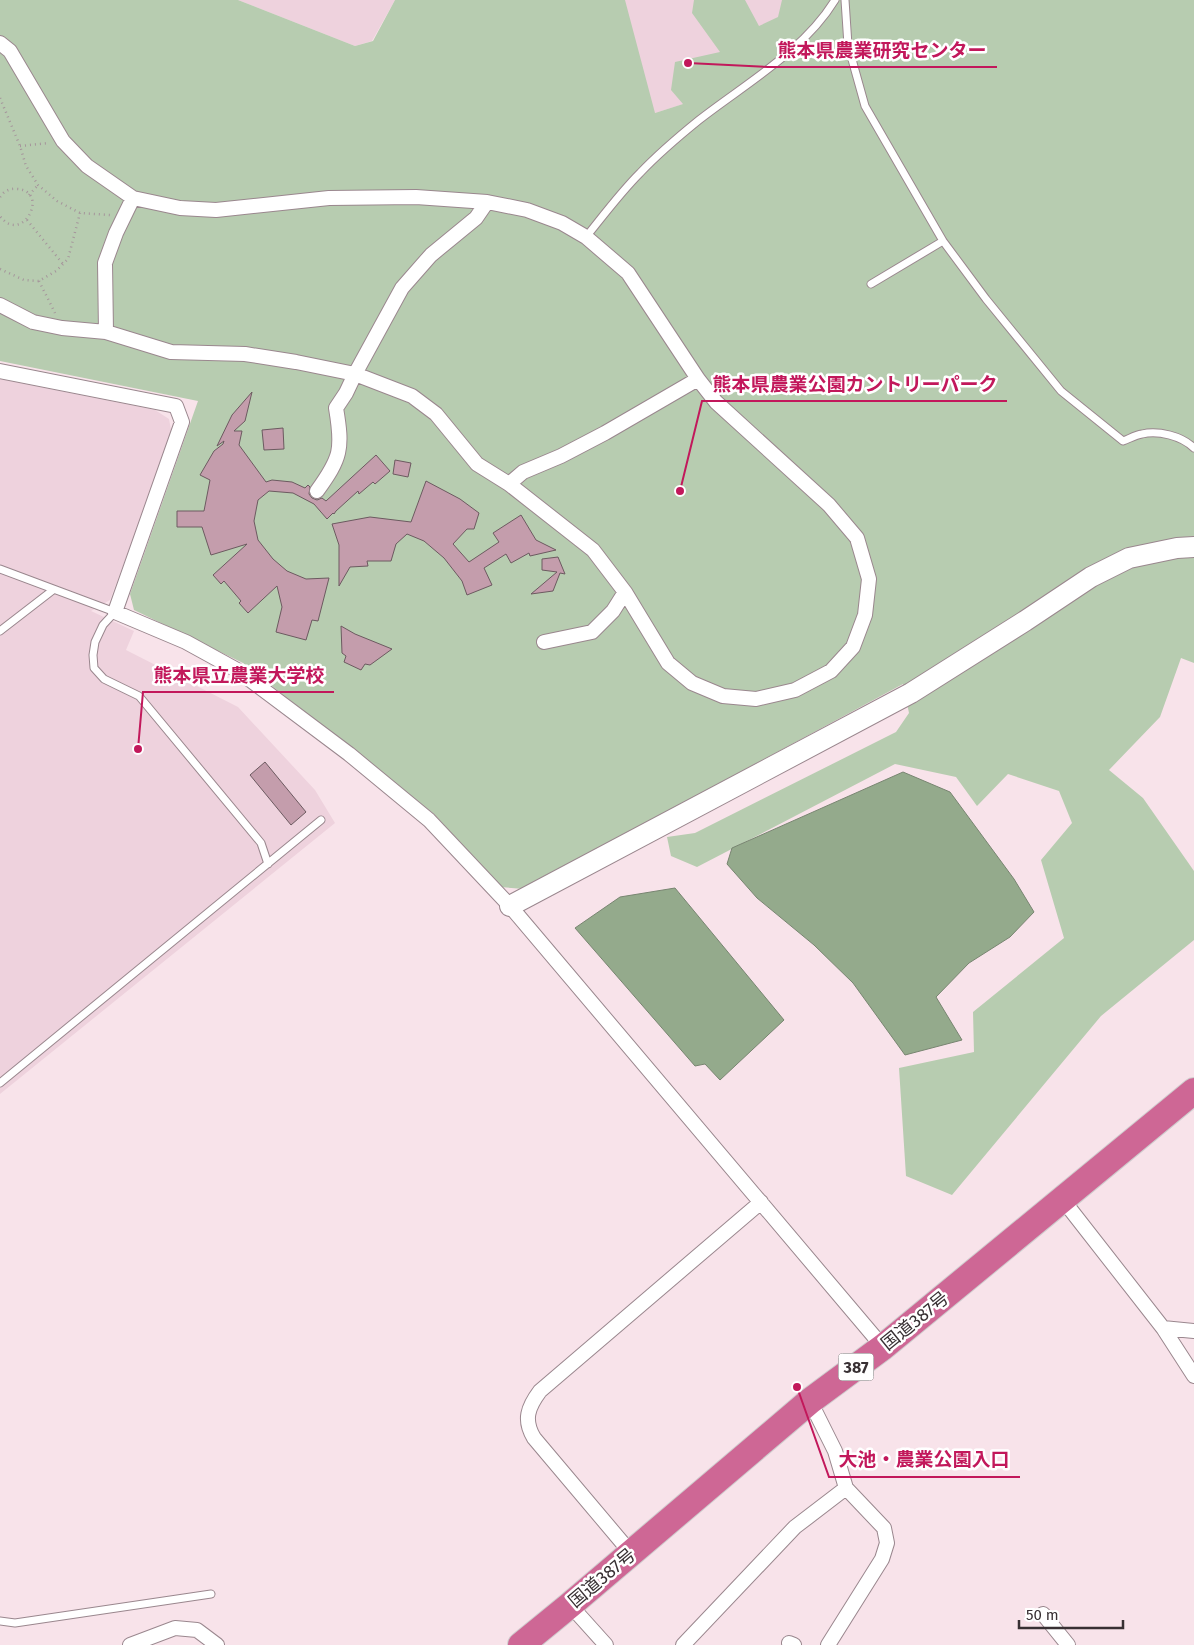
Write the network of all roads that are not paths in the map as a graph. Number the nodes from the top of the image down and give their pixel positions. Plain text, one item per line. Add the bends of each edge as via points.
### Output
1 (835, 0) edge
2 (844, 0) edge
3 (0, 43) edge
4 (133, 198) junction
5 (487, 202) junction
6 (586, 237) junction
7 (942, 241) junction
8 (871, 284) dead end
9 (0, 305) edge
10 (106, 332) junction
11 (0, 371) edge
12 (355, 374) junction
13 (698, 379) junction
14 (1194, 448) edge
15 (509, 484) junction
16 (317, 491) dead end
17 (1194, 548) edge
18 (0, 569) edge
19 (52, 590) junction
20 (625, 592) junction
21 (115, 612) junction
22 (0, 631) edge
23 (544, 642) dead end
24 (321, 820) dead end
25 (268, 864) junction
26 (510, 906) junction
27 (0, 1083) edge
28 (1194, 1091) edge
29 (1063, 1200) junction
30 (760, 1202) junction
31 (1163, 1328) junction
32 (1194, 1331) edge
33 (883, 1347) junction
34 (1194, 1376) edge
35 (810, 1401) junction
36 (846, 1488) junction
37 (631, 1553) junction
38 (211, 1594) dead end
39 (570, 1606) junction
40 (1043, 1614) dead end
41 (0, 1621) edge
42 (130, 1645) edge
43 (217, 1645) edge
44 (520, 1645) edge
45 (606, 1645) edge
46 (683, 1645) edge
47 (828, 1645) edge
48 (1068, 1645) edge

1 - 6 lane via 792,49 663,150 638,174
2 - 7 lane via 848,45 865,106
3 - 4 street via 10,51 63,141 87,166
4 - 5 street via 180,208 216,210 329,198 416,197
4 - 10 street via 105,263
5 - 6 street via 527,210 562,223
5 - 12 street via 476,218 431,255 402,288
6 - 13 street via 628,273
7 - 8 lane
7 - 14 lane via 1061,391 1123,441 1142,433 1165,434
9 - 10 street via 33,322
10 - 12 street via 171,352 245,354
11 - 21 street via 176,406 182,422
12 - 15 street via 412,396 436,414 477,464
12 - 16 street via 336,408 340,430 339,453
13 - 15 street via 605,433 523,472
13 - 20 street via 716,402 829,505 857,538 868,579 865,615 853,647 831,671 795,690 756,699 722,696 692,683 668,663
15 - 20 street via 593,550
17 - 26 street via 1177,548 1129,558 1091,577 911,693
18 - 19 lane
19 - 21 lane
19 - 22 lane
20 - 23 street via 613,611 592,632
21 - 25 lane via 103,625 95,642 94,668 104,679 139,696 261,843
21 - 26 street via 186,642 237,670 349,754 429,820
24 - 25 lane
25 - 27 lane
26 - 30 street
28 - 29 highway, 国道387号 / 387
29 - 31 street
29 - 33 highway, 国道387号 / 387
30 - 33 street
30 - 37 street via 540,1391 529,1408 528,1424 534,1438
31 - 32 street
31 - 34 street
33 - 35 highway, 国道387号 / 387
35 - 36 street via 835,1450
35 - 37 highway, 国道387号 / 387
36 - 46 street via 795,1527
36 - 47 street via 884,1528 887,1542 882,1559
37 - 39 highway, 国道387号 / 387
38 - 41 lane via 15,1624
39 - 44 highway, 国道387号 / 387
39 - 45 street
40 - 48 street
42 - 43 street via 175,1628 197,1630

